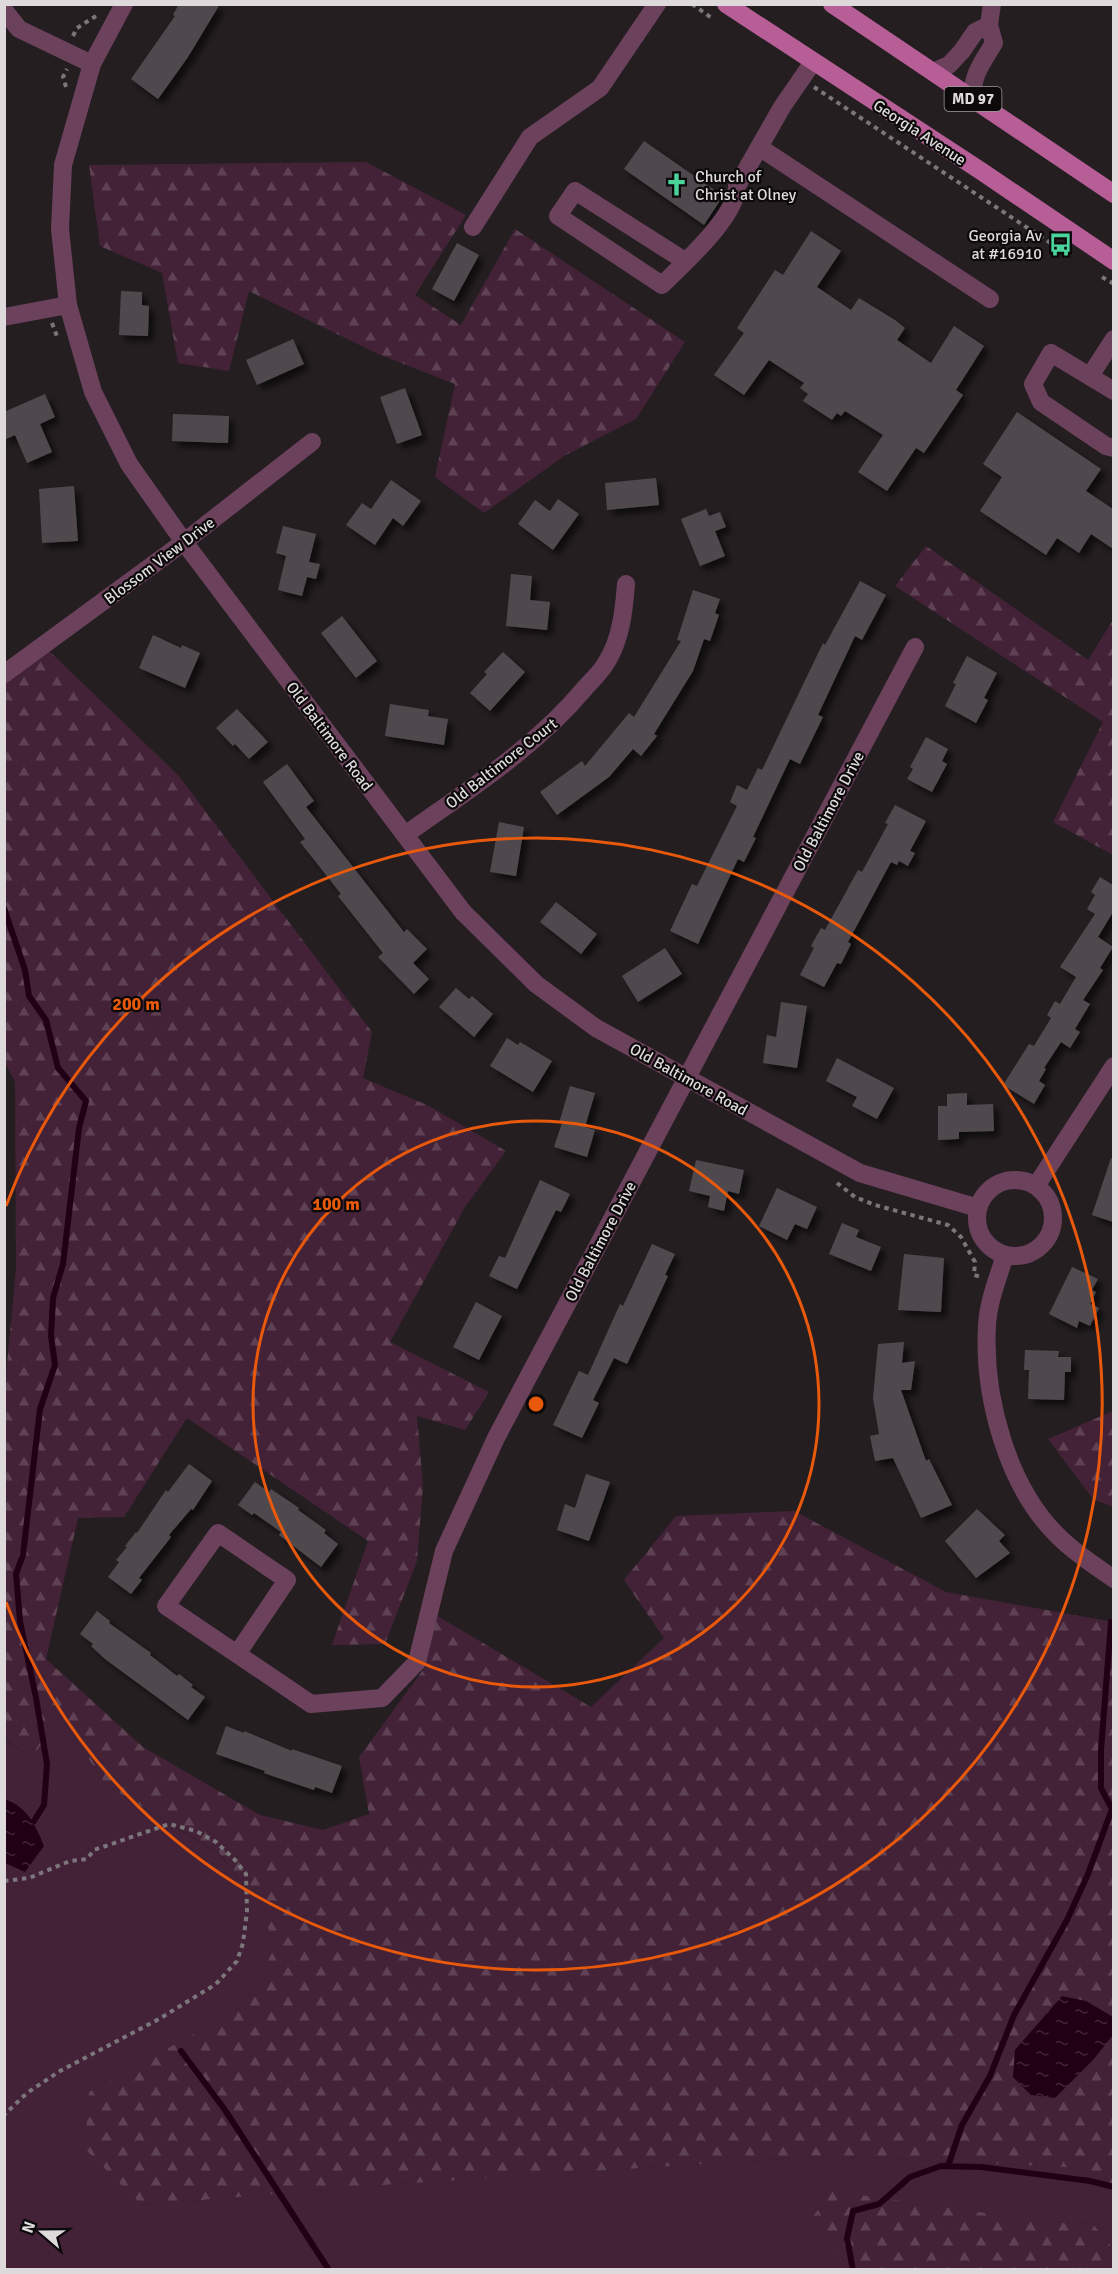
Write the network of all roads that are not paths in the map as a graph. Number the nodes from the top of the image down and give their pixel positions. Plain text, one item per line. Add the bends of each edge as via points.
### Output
1 (124, 4) edge
2 (657, 4) edge
3 (726, 4) edge
4 (832, 4) edge
5 (992, 4) edge
6 (4, 10) edge
7 (989, 25) junction
8 (813, 62) junction
9 (92, 64) junction
10 (933, 72) junction
11 (972, 99) junction
12 (759, 147) junction
13 (1113, 194) edge
14 (472, 226) dead end
15 (685, 261) junction
16 (1113, 261) edge
17 (990, 299) dead end
18 (68, 305) junction
19 (4, 316) edge
20 (1113, 339) edge
21 (1090, 376) junction
22 (1113, 391) edge
23 (312, 442) dead end
24 (1113, 448) edge
25 (184, 542) junction
26 (626, 584) dead end
27 (915, 647) dead end
28 (4, 675) edge
29 (405, 835) junction
30 (1113, 1066) edge
31 (686, 1078) junction
32 (1036, 1186) junction
33 (978, 1209) junction
34 (1005, 1255) junction
35 (1113, 1579) edge
36 (237, 1654) junction

1 - 9 street, Old Baltimore Road
2 - 14 street via 600,88 530,137
3 - 8 main road, Georgia Avenue
4 - 10 main road, MD 97
5 - 7 street
6 - 9 street via 20,29
7 - 10 street via 975,32 949,65
7 - 11 street via 994,44 976,70
8 - 12 street
8 - 16 main road, Georgia Avenue
9 - 18 street, Old Baltimore Road via 63,165 60,229
10 - 11 main road, MD 97
11 - 13 main road, MD 97
12 - 15 street via 737,186 737,197 718,226
12 - 17 street
15 - 15 street via 663,285 558,216 575,191
18 - 19 street
18 - 25 street, Old Baltimore Road via 93,392 129,464
20 - 21 street
21 - 22 street
21 - 24 street via 1051,353 1033,384 1041,402
23 - 25 street, Blossom View Drive
25 - 28 street, Blossom View Drive
25 - 29 street, Old Baltimore Road
26 - 29 street, Old Baltimore Court via 623,616 606,664 572,704 497,769
27 - 31 street, Old Baltimore Drive
29 - 31 street, Old Baltimore Road via 463,912 536,984 596,1028
30 - 32 street
31 - 33 street, Old Baltimore Road via 860,1173
31 - 36 street, Old Baltimore Drive via 496,1438 444,1551 417,1662 382,1698 311,1704
32 - 33 street via 1019,1180 1002,1182 987,1193
32 - 34 street via 1047,1196 1052,1209 1053,1223 1047,1239 1035,1251
33 - 34 street via 981,1236 992,1249
34 - 35 street via 987,1325 988,1384 1003,1444 1029,1499 1058,1537
36 - 36 street, Old Baltimore Drive via 166,1606 218,1533 287,1580

